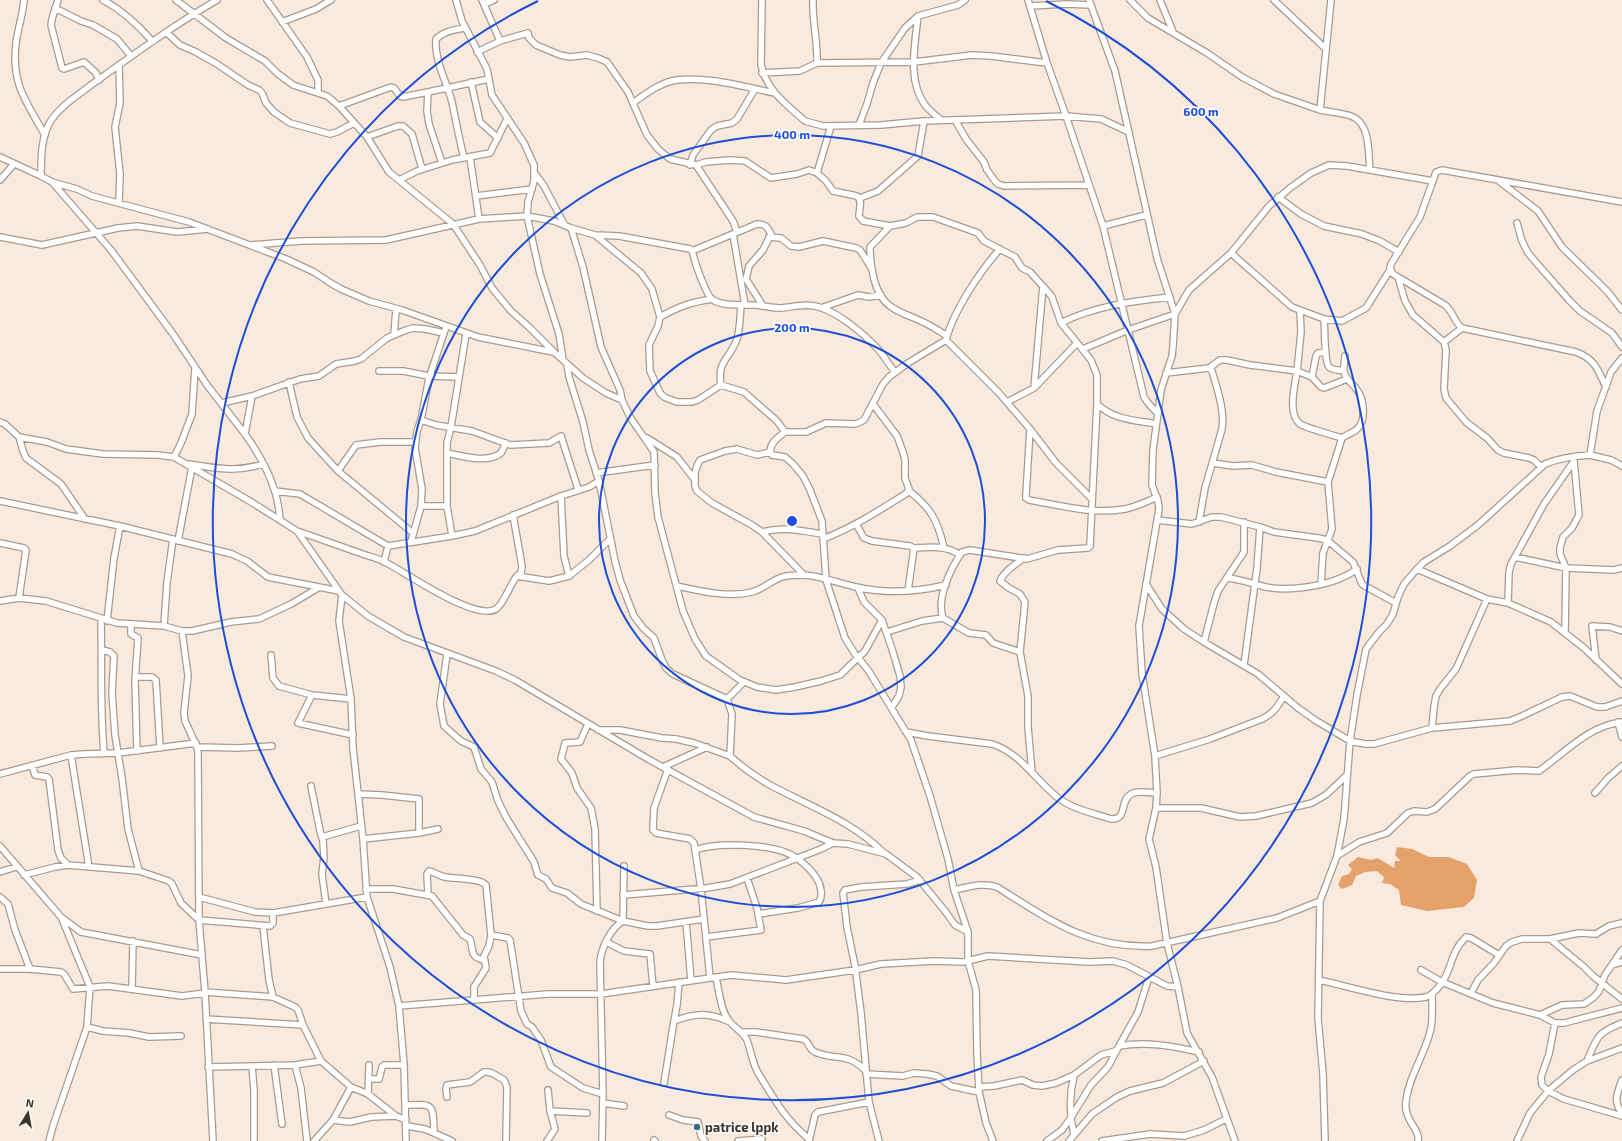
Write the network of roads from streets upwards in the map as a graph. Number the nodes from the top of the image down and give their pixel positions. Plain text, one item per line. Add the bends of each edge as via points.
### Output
1 (24, 0) edge
2 (58, 0) edge
3 (103, 0) edge
4 (176, 0) edge
5 (218, 0) edge
6 (267, 0) edge
7 (331, 0) edge
8 (456, 0) edge
9 (494, 0) edge
10 (762, 0) edge
11 (813, 0) edge
12 (965, 0) edge
13 (1028, 0) edge
14 (1130, 0) edge
15 (1160, 0) edge
16 (1274, 0) edge
17 (1331, 0) edge
18 (483, 2) edge
19 (1090, 3) edge
20 (1030, 6) junction
21 (54, 8) junction
22 (193, 14) junction
23 (918, 16) junction
24 (282, 22) junction
25 (465, 28) junction
26 (166, 32) junction
27 (1173, 32) junction
28 (152, 41) junction
29 (500, 41) junction
30 (1326, 49) junction
31 (477, 52) junction
32 (131, 56) junction
33 (914, 62) junction
34 (817, 63) junction
35 (881, 63) junction
36 (1047, 64) junction
37 (119, 65) junction
38 (762, 73) junction
39 (489, 79) junction
40 (99, 80) junction
41 (471, 82) junction
42 (447, 87) junction
43 (755, 89) junction
44 (318, 92) junction
45 (428, 92) junction
46 (775, 93) junction
47 (633, 103) junction
48 (339, 106) junction
49 (1320, 110) junction
50 (1066, 116) junction
51 (507, 119) junction
52 (941, 120) junction
53 (955, 120) junction
54 (924, 121) junction
55 (354, 123) junction
56 (859, 125) junction
57 (831, 126) junction
58 (1129, 132) junction
59 (45, 135) junction
60 (367, 138) junction
61 (498, 138) junction
62 (467, 157) junction
63 (0, 158) edge
64 (442, 162) junction
65 (14, 164) junction
66 (693, 165) junction
67 (422, 169) junction
68 (1370, 170) junction
69 (817, 173) junction
70 (535, 174) junction
71 (41, 176) junction
72 (0, 180) edge
73 (399, 180) junction
74 (1498, 180) junction
75 (1433, 181) junction
76 (52, 182) junction
77 (1089, 185) junction
78 (532, 189) junction
79 (476, 196) junction
80 (1278, 197) junction
81 (860, 198) junction
82 (119, 202) junction
83 (1622, 202) edge
84 (1146, 215) junction
85 (527, 216) junction
86 (479, 219) junction
87 (1517, 223) dead end
88 (453, 224) junction
89 (564, 224) junction
90 (890, 226) junction
91 (1103, 226) junction
92 (571, 228) junction
93 (209, 229) junction
94 (735, 233) junction
95 (98, 234) junction
96 (595, 235) junction
97 (769, 236) junction
98 (0, 237) edge
99 (249, 245) junction
100 (1000, 249) junction
101 (692, 251) junction
102 (1399, 252) junction
103 (1231, 253) junction
104 (872, 270) junction
105 (1390, 270) junction
106 (1398, 277) junction
107 (1043, 286) junction
108 (881, 295) junction
109 (1170, 297) junction
110 (712, 300) junction
111 (1121, 304) junction
112 (743, 305) junction
113 (763, 306) junction
114 (820, 308) junction
115 (396, 309) junction
116 (1300, 310) junction
117 (1622, 310) edge
118 (1175, 314) junction
119 (660, 317) junction
120 (1324, 319) junction
121 (1061, 324) junction
122 (447, 326) junction
123 (1462, 328) junction
124 (1128, 330) junction
125 (444, 333) junction
126 (466, 334) junction
127 (394, 335) junction
128 (947, 338) junction
129 (1444, 342) junction
130 (1077, 343) junction
131 (1622, 347) edge
132 (1082, 350) junction
133 (554, 352) junction
134 (1326, 352) junction
135 (1345, 356) dead end
136 (1622, 358) edge
137 (565, 362) junction
138 (195, 368) junction
139 (1209, 368) junction
140 (379, 371) dead end
141 (1297, 371) junction
142 (1344, 371) junction
143 (895, 372) junction
144 (1166, 373) junction
145 (429, 376) junction
146 (459, 377) junction
147 (1312, 377) junction
148 (1347, 379) junction
149 (289, 382) junction
150 (721, 385) junction
151 (1606, 387) junction
152 (1034, 388) junction
153 (252, 396) junction
154 (622, 400) junction
155 (1007, 402) junction
156 (222, 403) junction
157 (873, 404) junction
158 (1097, 404) junction
159 (1158, 414) junction
160 (421, 420) junction
161 (0, 422) edge
162 (1156, 424) junction
163 (451, 427) junction
164 (1030, 429) junction
165 (785, 432) junction
166 (245, 434) junction
167 (18, 437) junction
168 (645, 437) junction
169 (1342, 438) junction
170 (415, 442) junction
171 (506, 443) junction
172 (770, 452) junction
173 (447, 453) junction
174 (1590, 455) junction
175 (174, 457) junction
176 (1576, 458) junction
177 (1213, 463) junction
178 (186, 464) junction
179 (264, 464) junction
180 (655, 465) junction
181 (1622, 466) edge
182 (192, 467) junction
183 (1541, 467) junction
184 (338, 471) junction
185 (596, 473) junction
186 (695, 480) junction
187 (599, 481) junction
188 (1328, 482) junction
189 (578, 489) junction
190 (275, 491) junction
191 (909, 491) junction
192 (561, 496) junction
193 (1157, 497) junction
194 (1092, 498) junction
195 (0, 502) edge
196 (421, 506) junction
197 (447, 506) junction
198 (1092, 510) junction
199 (513, 515) junction
200 (85, 519) junction
201 (280, 520) junction
202 (1157, 520) junction
203 (1199, 522) junction
204 (1244, 522) junction
205 (856, 524) junction
206 (120, 526) junction
207 (1260, 527) junction
208 (297, 531) junction
209 (762, 532) junction
210 (413, 533) junction
211 (452, 536) junction
212 (823, 536) junction
213 (610, 539) junction
214 (176, 540) junction
215 (1327, 540) junction
216 (410, 542) junction
217 (0, 543) edge
218 (388, 546) junction
219 (914, 548) junction
220 (944, 548) junction
221 (960, 555) junction
222 (1515, 557) junction
223 (1024, 558) junction
224 (384, 562) junction
225 (1566, 568) junction
226 (1622, 568) edge
227 (1357, 569) junction
228 (1417, 569) junction
229 (804, 575) junction
230 (518, 576) junction
231 (569, 576) junction
232 (1227, 578) junction
233 (826, 580) junction
234 (1146, 584) junction
235 (1255, 584) junction
236 (1320, 584) junction
237 (946, 585) junction
238 (677, 586) junction
239 (318, 588) junction
240 (858, 588) junction
241 (908, 591) junction
242 (341, 593) junction
243 (19, 598) junction
244 (1487, 599) junction
245 (0, 601) edge
246 (1396, 603) junction
247 (1508, 603) junction
248 (943, 618) junction
249 (101, 619) junction
250 (882, 620) junction
251 (107, 621) junction
252 (132, 624) junction
253 (164, 626) junction
254 (182, 631) junction
255 (1622, 631) edge
256 (887, 632) junction
257 (1565, 632) junction
258 (1204, 642) junction
259 (102, 650) junction
260 (1020, 652) junction
261 (447, 654) junction
262 (271, 655) dead end
263 (859, 659) junction
264 (1596, 660) junction
265 (1244, 664) junction
266 (135, 677) junction
267 (744, 682) junction
268 (1622, 684) edge
269 (312, 695) junction
270 (1284, 696) junction
271 (727, 699) junction
272 (351, 700) junction
273 (1622, 701) edge
274 (892, 707) junction
275 (1620, 722) edge
276 (588, 724) junction
277 (1432, 728) junction
278 (598, 730) junction
279 (906, 732) junction
280 (352, 735) junction
281 (1622, 737) edge
282 (1350, 741) junction
283 (196, 745) junction
284 (272, 746) dead end
285 (707, 747) junction
286 (160, 748) junction
287 (137, 751) junction
288 (104, 753) junction
289 (118, 753) junction
290 (71, 755) junction
291 (730, 756) junction
292 (1156, 756) junction
293 (32, 765) junction
294 (1622, 766) edge
295 (665, 768) junction
296 (1032, 773) junction
297 (0, 774) edge
298 (1347, 775) junction
299 (311, 786) dead end
300 (1157, 793) junction
301 (1595, 793) dead end
302 (358, 794) junction
303 (1156, 808) junction
304 (361, 826) junction
305 (438, 829) dead end
306 (419, 833) junction
307 (322, 837) junction
308 (363, 839) junction
309 (833, 843) junction
310 (0, 846) edge
311 (695, 850) junction
312 (886, 854) junction
313 (1337, 856) junction
314 (796, 858) junction
315 (68, 865) junction
316 (624, 866) dead end
317 (16, 867) junction
318 (89, 867) junction
319 (138, 871) junction
320 (0, 872) edge
321 (24, 876) junction
322 (747, 878) junction
323 (920, 880) junction
324 (701, 888) junction
325 (366, 889) junction
326 (954, 890) junction
327 (428, 896) junction
328 (623, 896) junction
329 (199, 897) junction
330 (367, 897) junction
331 (1, 898) edge
332 (1320, 901) junction
333 (326, 904) junction
334 (597, 911) junction
335 (273, 913) junction
336 (758, 914) junction
337 (60, 917) junction
338 (704, 919) junction
339 (199, 920) junction
340 (623, 920) junction
341 (686, 922) junction
342 (1622, 923) edge
343 (263, 926) junction
344 (968, 932) junction
345 (490, 935) junction
346 (706, 936) junction
347 (1550, 940) junction
348 (133, 941) junction
349 (606, 942) junction
350 (1167, 942) junction
351 (1622, 950) edge
352 (1499, 954) junction
353 (202, 955) junction
354 (484, 960) junction
355 (968, 961) junction
356 (1622, 962) edge
357 (1612, 965) junction
358 (0, 968) edge
359 (30, 969) junction
360 (855, 970) junction
361 (1421, 970) dead end
362 (1149, 977) junction
363 (713, 978) junction
364 (691, 980) junction
365 (1319, 980) junction
366 (679, 982) junction
367 (1442, 982) junction
368 (1602, 983) junction
369 (654, 986) junction
370 (90, 987) junction
371 (1178, 987) junction
372 (132, 989) junction
373 (205, 992) junction
374 (601, 994) junction
375 (1432, 994) junction
376 (1472, 994) junction
377 (519, 996) junction
378 (273, 997) junction
379 (1622, 999) edge
380 (474, 1000) junction
381 (399, 1006) junction
382 (1622, 1008) edge
383 (1540, 1015) junction
384 (206, 1019) junction
385 (674, 1021) junction
386 (730, 1022) junction
387 (1555, 1023) junction
388 (1622, 1023) edge
389 (303, 1025) junction
390 (87, 1027) junction
391 (742, 1032) junction
392 (181, 1036) dead end
393 (1119, 1046) junction
394 (1622, 1048) edge
395 (1115, 1051) junction
396 (1198, 1052) junction
397 (322, 1061) junction
398 (1204, 1061) junction
399 (1587, 1061) junction
400 (295, 1064) junction
401 (274, 1065) junction
402 (368, 1065) dead end
403 (252, 1066) junction
404 (404, 1066) junction
405 (208, 1067) junction
406 (866, 1073) junction
407 (1074, 1075) junction
408 (369, 1079) junction
409 (1622, 1080) edge
410 (664, 1083) dead end
411 (350, 1087) junction
412 (548, 1090) dead end
413 (979, 1090) junction
414 (1548, 1091) junction
415 (368, 1094) junction
416 (603, 1094) junction
417 (447, 1097) dead end
418 (869, 1102) junction
419 (603, 1103) junction
420 (406, 1105) junction
421 (624, 1106) dead end
422 (550, 1111) junction
423 (587, 1113) dead end
424 (669, 1115) dead end
425 (1622, 1115) edge
426 (396, 1116) junction
427 (1070, 1119) junction
428 (1226, 1119) junction
429 (333, 1120) junction
430 (406, 1123) junction
431 (282, 1124) dead end
432 (434, 1132) junction
433 (1074, 1135) junction
434 (762, 1138) dead end
435 (1170, 1139) edge
436 (254, 1140) dead end
437 (809, 1140) edge
438 (49, 1141) edge
439 (213, 1141) edge
440 (307, 1141) edge
441 (314, 1141) edge
442 (406, 1141) edge
443 (451, 1141) edge
444 (506, 1141) edge
445 (547, 1141) edge
446 (602, 1141) edge
447 (706, 1141) edge
448 (738, 1141) edge
449 (879, 1141) edge
450 (993, 1141) edge
451 (1047, 1141) edge
452 (1069, 1141) edge
453 (1102, 1141) edge
454 (1235, 1141) edge
455 (1325, 1141) edge
456 (1418, 1141) edge
457 (1517, 1141) edge

1 - 59 street via 16,44 16,71 19,89
2 - 21 street
3 - 28 street via 114,6
4 - 22 street
5 - 22 street
6 - 24 street
7 - 24 street via 316,9
8 - 25 street
9 - 18 street
10 - 38 street
11 - 34 street
12 - 23 street via 958,5
13 - 20 street
14 - 27 street via 1148,18
15 - 27 street
16 - 30 street
17 - 30 street
18 - 29 street
19 - 20 street
19 - 58 street via 1115,71
20 - 36 street
21 - 32 street via 117,39
21 - 40 street via 51,25 62,68 84,62 96,73
22 - 26 street
22 - 44 street via 226,38 265,61 292,85
23 - 33 street
23 - 35 street via 905,28
24 - 44 street via 307,57 318,80
25 - 31 street
25 - 42 street via 444,32 436,39 435,45
26 - 28 street
26 - 55 street via 180,45 218,64 248,85 260,90 274,112 290,123 330,134
27 - 49 street via 1268,91
28 - 32 street
29 - 31 street
29 - 47 street via 528,33 536,45 560,55 586,55 607,62
30 - 49 street
31 - 39 street via 487,69
32 - 37 street
33 - 35 street
33 - 36 street via 972,55
33 - 52 street via 918,91 924,104
34 - 35 street
34 - 38 street via 800,71
35 - 56 street
36 - 50 street
37 - 40 street
37 - 82 street via 120,102 115,127 120,174
38 - 46 street
39 - 41 street
39 - 51 street via 492,95
40 - 59 street via 62,108 51,120
41 - 42 street
41 - 61 street via 480,122
42 - 45 street
42 - 62 street via 457,132
43 - 46 street
43 - 47 street via 711,80 676,80 651,90
43 - 66 street via 737,119 711,130 693,154
44 - 48 street
45 - 48 street via 403,97 392,87
45 - 64 street via 429,124
46 - 57 street via 805,121
47 - 66 street via 647,135 658,149 670,159
48 - 55 street
49 - 68 street via 1352,116 1363,124
50 - 53 street
50 - 58 street via 1101,119
50 - 77 street
51 - 61 street
51 - 70 street via 524,143 534,165
52 - 53 street
52 - 54 street
53 - 77 street via 998,184
54 - 56 street
54 - 81 street via 918,156 878,190
55 - 60 street
56 - 57 street
57 - 69 street
58 - 84 street
59 - 71 street
60 - 67 street via 403,126 412,134
60 - 73 street via 389,172
61 - 62 street via 490,153
62 - 64 street
62 - 79 street
63 - 65 street
64 - 67 street
65 - 71 street
65 - 72 street
66 - 69 street via 730,160 745,161 771,178 809,170
66 - 94 street via 733,221
67 - 73 street
68 - 75 street
68 - 80 street via 1329,166 1311,173
69 - 81 street via 833,191
70 - 78 street
70 - 89 street
71 - 76 street
73 - 88 street
74 - 75 street via 1442,170 1436,172
74 - 83 street
74 - 117 street via 1538,211 1562,247 1607,291
75 - 102 street via 1420,217
76 - 82 street
76 - 95 street
77 - 91 street
78 - 79 street
78 - 85 street
79 - 86 street
80 - 102 street via 1301,214 1324,226 1362,234
80 - 103 street
81 - 90 street via 859,216 863,221
82 - 93 street
84 - 91 street
84 - 109 street
85 - 86 street
85 - 89 street
85 - 137 street via 540,274
86 - 88 street
87 - 131 street via 1522,241 1532,258 1568,300 1612,333
88 - 99 street via 386,240 302,241
88 - 133 street via 492,288 511,311
89 - 92 street
90 - 100 street via 906,223 917,217 933,217 978,233 984,241
90 - 104 street via 870,247
91 - 111 street
92 - 96 street
92 - 154 street via 583,267 601,347
93 - 95 street via 177,232 137,226
93 - 99 street
94 - 97 street via 763,224 768,227 771,234
94 - 101 street
94 - 112 street
95 - 98 street via 42,245
95 - 138 street via 173,334
96 - 101 street via 614,235
96 - 119 street via 641,274 652,289
97 - 104 street via 781,238 791,246 799,247 823,241 856,248 860,250
97 - 113 street via 763,250 749,266 746,279
99 - 115 street via 314,272 369,301
100 - 107 street via 1015,257 1022,268 1030,272
100 - 128 street via 988,262 961,305
101 - 110 street
102 - 105 street
103 - 116 street via 1292,307
103 - 118 street via 1189,290
104 - 108 street via 877,290
105 - 106 street
105 - 120 street via 1366,308 1342,321
106 - 123 street via 1445,304 1457,325
106 - 129 street via 1412,315
107 - 121 street via 1052,297
107 - 152 street
108 - 114 street via 858,295
108 - 128 street via 890,306 926,323
109 - 111 street
109 - 118 street
110 - 112 street
110 - 119 street via 694,301
111 - 121 street via 1083,314
111 - 124 street
112 - 113 street
112 - 150 street via 737,339 722,364
113 - 114 street via 779,308 802,305
114 - 143 street via 845,321 861,334 877,348
115 - 122 street
115 - 127 street
116 - 120 street
116 - 141 street via 1301,332
118 - 124 street
118 - 144 street via 1173,346
119 - 150 street via 649,345 650,371 660,393 677,402 692,402
120 - 134 street
121 - 130 street
122 - 125 street
122 - 126 street
123 - 129 street
123 - 151 street via 1586,356 1595,365
124 - 132 street
124 - 159 street via 1144,397
125 - 127 street via 413,328
125 - 145 street
126 - 133 street
126 - 146 street
127 - 149 street via 355,362 336,364 319,376
128 - 143 street
128 - 155 street
129 - 183 street via 1446,398 1466,422 1498,450 1529,458
130 - 132 street
130 - 152 street
132 - 158 street via 1091,360 1097,375
133 - 137 street
134 - 142 street via 1328,366
134 - 147 street via 1318,353 1316,356
135 - 142 street
136 - 151 street via 1611,372
137 - 154 street via 606,393
137 - 185 street
138 - 156 street
138 - 175 street via 192,414
139 - 141 street via 1220,360 1227,360
139 - 144 street
139 - 177 street via 1212,371 1224,421
140 - 145 street via 403,371
141 - 147 street
141 - 169 street via 1292,404 1296,419 1301,424
142 - 148 street
143 - 157 street via 884,384
144 - 159 street
145 - 146 street
145 - 160 street
146 - 163 street
147 - 148 street via 1324,388
148 - 169 street via 1359,391 1364,412 1355,432
149 - 153 street
149 - 184 street via 301,427
150 - 165 street via 744,392 777,421
151 - 174 street via 1595,418
152 - 155 street
153 - 156 street
153 - 166 street
154 - 168 street
155 - 164 street
156 - 166 street
157 - 165 street via 864,420 856,424 826,423 806,432
157 - 191 street via 897,436 905,460 904,473
158 - 162 street via 1118,418
158 - 194 street
159 - 162 street
160 - 163 street
160 - 170 street
161 - 167 street
162 - 193 street via 1151,480
163 - 171 street
163 - 173 street
164 - 194 street via 1056,463
164 - 198 street via 1026,498
165 - 172 street via 773,442
166 - 179 street
167 - 175 street via 103,454
167 - 200 street via 26,458 61,484
168 - 180 street via 654,452
168 - 186 street via 677,457
169 - 188 street
170 - 184 street via 356,445
170 - 196 street via 422,489
171 - 173 street via 501,453 490,458
171 - 189 street via 549,443 561,436
172 - 186 street via 757,455 748,454 743,450 725,451 700,460
172 - 212 street via 772,455 785,457 803,476 822,521
173 - 197 street
174 - 176 street
174 - 181 street via 1611,460
175 - 178 street
176 - 183 street via 1551,461
176 - 222 street via 1544,504
176 - 225 street via 1579,515 1560,544 1560,554
177 - 188 street via 1252,465
177 - 203 street via 1205,488
178 - 179 street via 237,470
178 - 182 street
179 - 190 street
180 - 185 street
180 - 238 street via 658,517
182 - 201 street
182 - 214 street
183 - 228 street via 1478,525
184 - 210 street
185 - 187 street
186 - 209 street via 697,491 712,503
187 - 189 street via 589,487
187 - 213 street
188 - 215 street via 1332,529
189 - 192 street
190 - 201 street
190 - 218 street via 300,494
191 - 205 street
191 - 220 street via 933,516 939,526
192 - 199 street
192 - 231 street via 564,556
193 - 198 street via 1125,509
193 - 202 street
194 - 198 street
195 - 200 street
196 - 197 street
196 - 210 street
197 - 211 street
198 - 223 street via 1091,542 1088,548 1058,550
199 - 211 street via 475,531
199 - 230 street via 522,566
200 - 206 street
201 - 208 street
202 - 203 street via 1192,524
202 - 234 street
203 - 204 street via 1215,516
204 - 207 street
204 - 232 street via 1244,552
205 - 212 street
205 - 219 street via 864,538
206 - 214 street
206 - 251 street
207 - 215 street via 1274,532
207 - 235 street
208 - 224 street
208 - 242 street
209 - 212 street via 786,529
209 - 229 street
210 - 216 street
211 - 216 street
212 - 233 street
213 - 231 street
213 - 271 street via 620,580 634,616 654,638 666,668 673,674
214 - 239 street via 240,557 268,577
214 - 253 street via 168,577
215 - 227 street via 1353,562
215 - 236 street
216 - 218 street
217 - 243 street via 26,550
218 - 224 street
219 - 220 street
219 - 241 street
220 - 221 street
221 - 223 street via 970,550
221 - 237 street via 949,573
222 - 225 street
222 - 247 street via 1509,572
223 - 260 street via 1012,566 1000,580 1024,597
224 - 230 street via 448,599 483,611 497,609
225 - 226 street
225 - 257 street
227 - 236 street via 1341,579
227 - 246 street via 1365,586
228 - 244 street
228 - 246 street via 1404,584
229 - 233 street
229 - 238 street via 782,577 753,592 740,594
230 - 231 street via 549,581
232 - 235 street
232 - 258 street via 1214,603
233 - 240 street
233 - 263 street via 845,638
234 - 258 street via 1168,616
234 - 292 street via 1139,632 1142,673
235 - 236 street via 1285,588
235 - 265 street
237 - 241 street
237 - 248 street via 941,607
238 - 267 street via 688,626 706,656
239 - 242 street
239 - 254 street via 260,619
240 - 241 street
240 - 250 street via 864,602
242 - 261 street via 368,616 404,637
242 - 272 street via 339,621
243 - 245 street
243 - 249 street via 46,601
244 - 247 street
244 - 277 street via 1456,669 1436,696
246 - 282 street via 1387,624 1366,649
247 - 257 street via 1551,622
248 - 256 street via 922,621
248 - 260 street via 969,633 986,635 997,645
249 - 251 street
249 - 259 street
250 - 256 street
250 - 263 street
251 - 252 street
252 - 253 street
252 - 266 street via 131,634 138,638
253 - 254 street
254 - 283 street via 188,676 184,713
255 - 264 street via 1592,626
256 - 274 street via 900,676 899,696
257 - 264 street
258 - 265 street
259 - 288 street via 101,704
259 - 289 street via 114,656 113,709
260 - 296 street via 1028,696
261 - 276 street via 515,680
261 - 334 street via 440,704 444,726 461,741 474,747 481,769 492,782 498,801 534,862 538,875 546,879 552,888 567,893 581,904
262 - 269 street via 273,678 277,685
263 - 267 street via 840,675 795,687 776,690
263 - 274 street
264 - 268 street
265 - 270 street
266 - 286 street via 152,676 156,680
266 - 287 street
267 - 271 street
269 - 272 street
269 - 280 street via 298,723
270 - 282 street via 1315,720
270 - 292 street via 1269,716
271 - 291 street via 732,714
272 - 280 street
273 - 277 street via 1597,707 1570,696 1562,697 1510,721
274 - 279 street
275 - 281 street
275 - 313 street via 1598,728 1575,742 1539,771 1517,770 1474,774 1436,808 1427,812 1408,813 1387,833 1359,842
276 - 278 street
276 - 334 street via 580,742 565,743 561,758 591,808 595,836
277 - 282 street via 1374,744
278 - 285 street via 620,730
278 - 295 street
279 - 296 street via 992,744 1009,751
279 - 326 street via 930,796
280 - 302 street
282 - 298 street
283 - 284 street via 250,748
283 - 286 street
283 - 329 street
285 - 291 street
285 - 295 street
286 - 287 street
287 - 289 street
288 - 289 street
288 - 290 street
289 - 319 street via 128,829
290 - 293 street
290 - 318 street
291 - 312 street via 744,769 769,784 841,821
292 - 300 street
293 - 297 street
293 - 315 street via 36,776 49,779 59,855
294 - 301 street
295 - 309 street via 754,817 804,831
295 - 311 street via 654,808 653,830 693,840
296 - 300 street via 1064,802 1111,819 1120,817 1126,798 1131,794
298 - 303 street via 1327,794 1312,803 1256,816 1240,816 1201,808
298 - 313 street via 1344,819
299 - 307 street
300 - 303 street
302 - 304 street
302 - 306 street via 419,799
303 - 350 street via 1149,843 1156,867
304 - 307 street
304 - 308 street
305 - 306 street
306 - 308 street
307 - 333 street via 322,874
308 - 325 street
309 - 312 street via 848,844
309 - 314 street
310 - 317 street
311 - 314 street via 717,846 746,846 776,850
311 - 324 street
312 - 323 street
313 - 332 street
314 - 322 street
314 - 336 street via 818,881 821,894 819,902
315 - 318 street
315 - 321 street
316 - 328 street
317 - 320 street
317 - 321 street
318 - 319 street
319 - 339 street via 169,881 181,903
321 - 337 street
322 - 324 street via 730,884
322 - 336 street
323 - 344 street via 955,925
323 - 360 street via 907,884 845,890 843,893 847,927
324 - 328 street
324 - 338 street
325 - 327 street via 393,889
325 - 330 street
326 - 344 street
326 - 350 street via 989,884 1059,925 1098,941 1136,947
327 - 345 street via 428,872 442,877 485,883
327 - 354 street via 434,898 470,939 473,955
328 - 340 street
329 - 335 street via 257,912
329 - 339 street
330 - 333 street
330 - 381 street via 390,967
331 - 359 street via 8,904 17,937
332 - 350 street via 1277,918
332 - 365 street
333 - 335 street
334 - 340 street
335 - 343 street via 273,925
336 - 346 street via 760,930
337 - 348 street via 84,934
337 - 370 street
338 - 341 street
338 - 346 street
339 - 343 street
339 - 353 street
340 - 341 street via 648,926
340 - 349 street
341 - 364 street
342 - 347 street via 1609,926 1596,934 1579,933
343 - 378 street
344 - 355 street
345 - 354 street
345 - 377 street via 510,940
346 - 363 street
347 - 352 street via 1522,939 1512,942
347 - 368 street
348 - 353 street
348 - 372 street
349 - 369 street via 624,951 650,954
349 - 374 street via 600,956
350 - 371 street
351 - 357 street
352 - 367 street via 1466,937 1456,947
352 - 376 street via 1478,980
353 - 373 street
354 - 380 street via 486,968 474,987
355 - 360 street via 881,964
355 - 362 street via 988,956 1113,961
355 - 413 street via 976,990
356 - 357 street
357 - 368 street
358 - 359 street
359 - 370 street via 61,972 73,988
360 - 363 street via 786,980 750,976
360 - 406 street
361 - 367 street
362 - 371 street via 1168,986
362 - 393 street via 1138,1012
363 - 364 street
363 - 386 street
364 - 366 street
365 - 375 street via 1394,996 1426,997
365 - 455 street via 1318,1018
366 - 369 street
366 - 385 street
367 - 375 street
367 - 376 street
368 - 379 street
368 - 383 street via 1596,995 1584,1004 1562,1006
369 - 374 street
370 - 372 street
370 - 390 street
371 - 396 street via 1184,1027
372 - 373 street via 182,996
373 - 378 street
373 - 384 street
374 - 377 street
374 - 416 street
375 - 456 street via 1431,1028 1414,1071 1405,1104 1408,1119 1418,1134
376 - 383 street via 1499,1005
377 - 380 street
377 - 416 street via 523,1018 541,1040 551,1067 583,1088
378 - 389 street via 295,1007
380 - 381 street
381 - 404 street
382 - 387 street
383 - 387 street
384 - 389 street
384 - 405 street
385 - 386 street via 700,1015 718,1016
385 - 410 street
386 - 391 street
387 - 414 street via 1541,1082 1543,1088
388 - 399 street via 1606,1029 1601,1034
389 - 397 street
390 - 392 street via 149,1037
390 - 438 street
391 - 406 street via 803,1039 813,1052 846,1058 857,1063
391 - 437 street via 754,1066 783,1113
393 - 395 street
393 - 396 street via 1153,1044
394 - 399 street
395 - 407 street via 1100,1055
395 - 427 street via 1108,1066 1091,1085
396 - 398 street
397 - 400 street
397 - 411 street
398 - 428 street
398 - 433 street via 1163,1082 1117,1096 1092,1114
399 - 414 street
400 - 401 street
400 - 440 street via 301,1088
401 - 403 street
401 - 431 street
402 - 408 street
403 - 405 street
403 - 436 street
404 - 408 street via 384,1065 379,1079
404 - 420 street
405 - 439 street
406 - 413 street via 903,1076 914,1073 927,1074 937,1076 951,1086
406 - 418 street
407 - 413 street via 1048,1085 1034,1085 1022,1080
407 - 427 street via 1070,1092
408 - 415 street
409 - 425 street via 1616,1098
411 - 415 street
411 - 429 street
412 - 422 street
413 - 450 street
414 - 425 street via 1564,1099
414 - 457 street via 1530,1113
415 - 426 street
416 - 419 street
417 - 444 street via 447,1085 470,1082 484,1072 492,1073 504,1080 507,1086
418 - 437 street via 818,1112
418 - 449 street
419 - 421 street
419 - 446 street
420 - 430 street
420 - 432 street via 430,1106
422 - 423 street
422 - 445 street via 555,1129
424 - 447 street via 698,1122 701,1136
426 - 429 street via 371,1117 350,1122
426 - 430 street
427 - 433 street
427 - 451 street via 1062,1130
428 - 435 street via 1193,1133
428 - 454 street
429 - 441 street
430 - 432 street
430 - 442 street
432 - 443 street
433 - 452 street
434 - 448 street
435 - 453 street via 1150,1134

